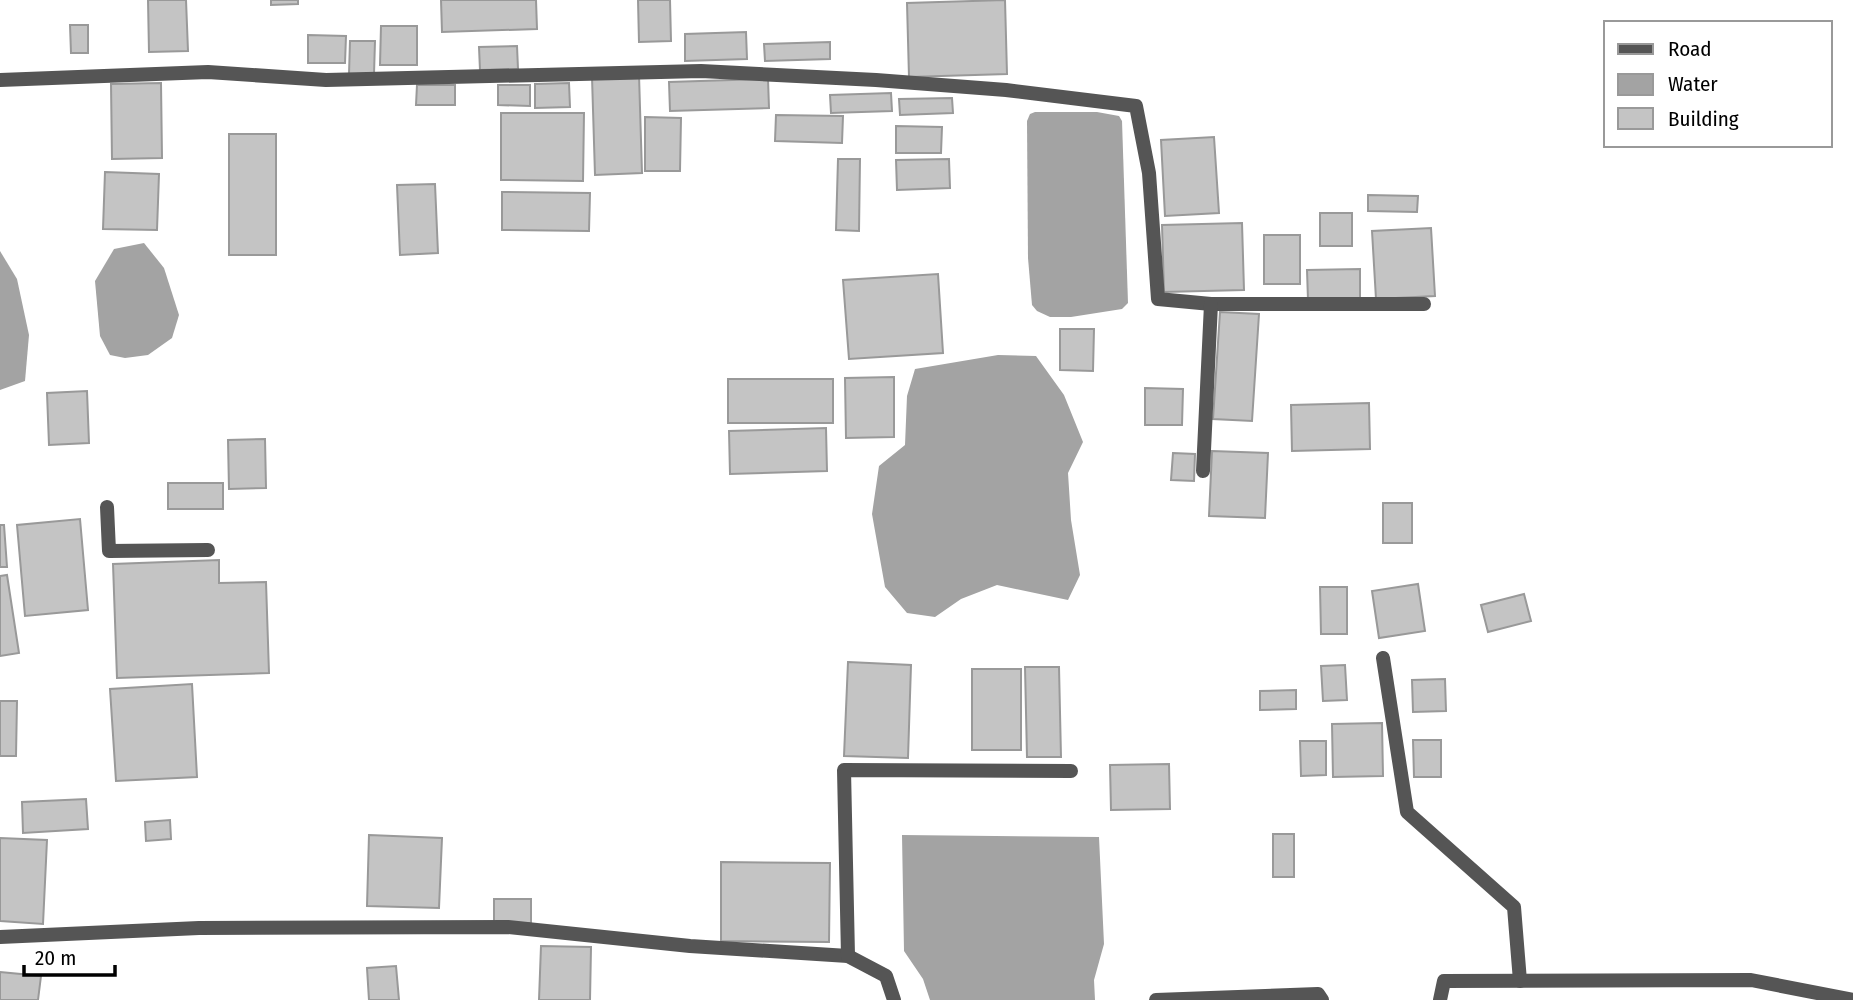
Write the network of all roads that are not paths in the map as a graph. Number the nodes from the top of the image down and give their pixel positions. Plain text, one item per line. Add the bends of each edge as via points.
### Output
1 (0, 80) edge
2 (1211, 304) junction
3 (1424, 304) dead end
4 (1203, 471) dead end
5 (107, 507) dead end
6 (208, 550) dead end
7 (1383, 658) dead end
8 (1071, 772) dead end
9 (0, 937) edge
10 (848, 956) junction
11 (1520, 981) junction
12 (894, 1000) edge
13 (1156, 1000) edge
14 (1322, 1000) edge
15 (1440, 1000) edge
16 (1853, 1000) edge

1 - 2 street via 208,72 326,80 701,71 941,85 1136,106 1149,173 1158,299
2 - 3 street
2 - 4 street
5 - 6 street via 109,551
7 - 11 street via 1407,812 1514,907
8 - 10 street via 844,771
9 - 10 street via 199,928 508,927
10 - 12 street via 886,976
11 - 15 street via 1444,981
11 - 16 street via 1751,980
13 - 14 street via 1318,994

